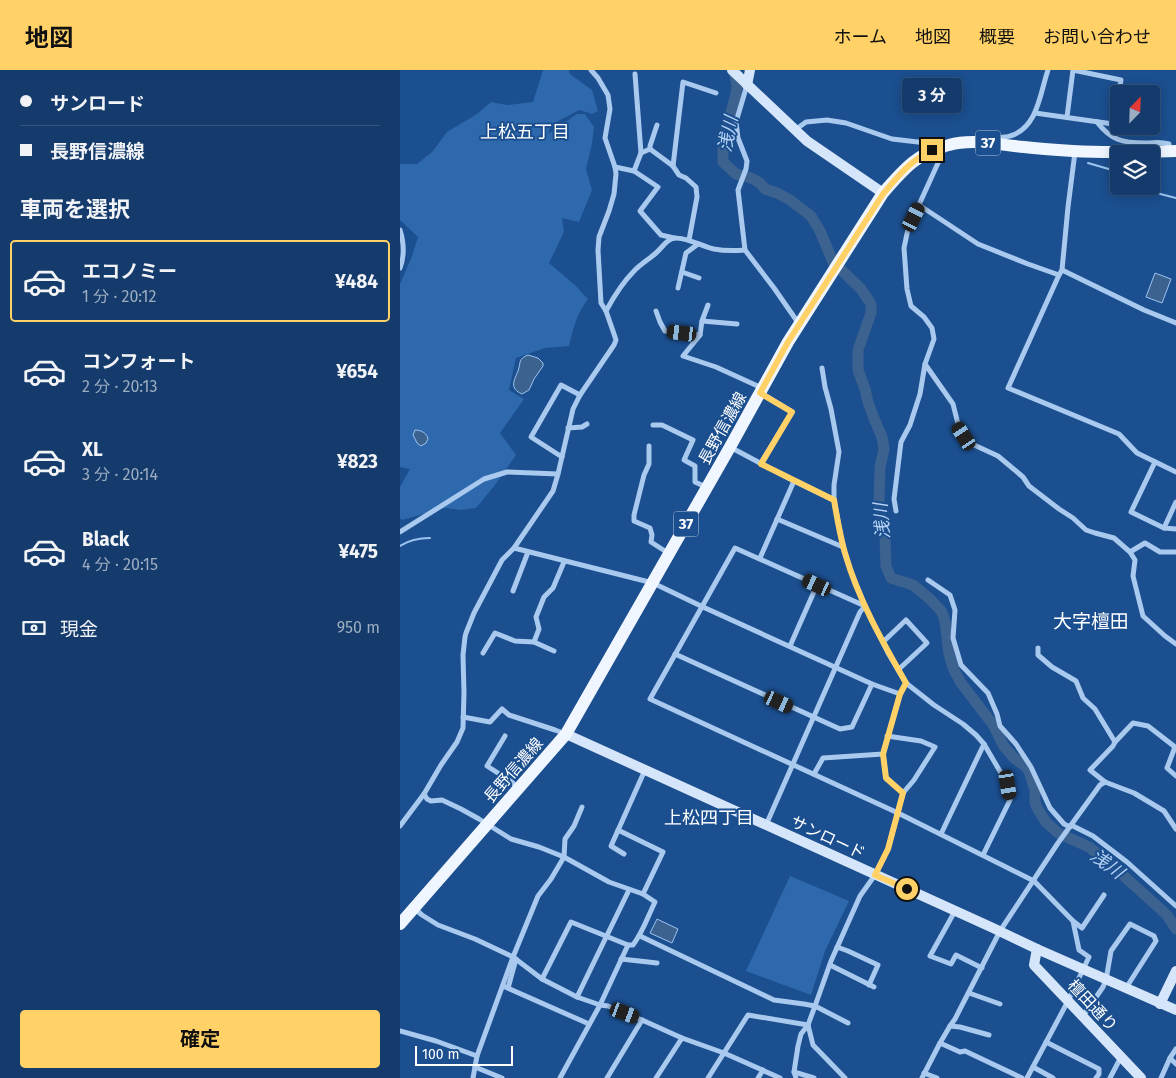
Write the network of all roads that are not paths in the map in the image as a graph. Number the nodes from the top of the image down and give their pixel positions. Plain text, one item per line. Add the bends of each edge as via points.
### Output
1 (592, 70) edge
2 (732, 70) edge
3 (750, 70) edge
4 (1048, 70) edge
5 (636, 74) dead end
6 (745, 82) junction
7 (716, 93) dead end
8 (1035, 113) junction
9 (1067, 117) junction
10 (1096, 121) junction
11 (657, 125) dead end
12 (795, 130) junction
13 (987, 143) junction
14 (941, 147) junction
15 (650, 149) junction
16 (1075, 151) junction
17 (1173, 151) edge
18 (641, 154) junction
19 (673, 166) junction
20 (615, 167) junction
21 (634, 171) junction
22 (883, 194) junction
23 (919, 205) junction
24 (400, 230) edge
25 (675, 238) junction
26 (689, 240) junction
27 (698, 244) junction
28 (745, 250) junction
29 (400, 268) edge
30 (682, 272) junction
31 (1060, 272) junction
32 (699, 278) dead end
33 (678, 288) dead end
34 (708, 305) dead end
35 (606, 311) junction
36 (656, 311) dead end
37 (702, 320) junction
38 (1176, 323) edge
39 (737, 324) dead end
40 (799, 324) junction
41 (700, 335) junction
42 (925, 364) junction
43 (822, 368) dead end
44 (761, 391) junction
45 (580, 395) junction
46 (587, 424) dead end
47 (653, 425) dead end
48 (568, 428) junction
49 (649, 446) dead end
50 (730, 447) junction
51 (562, 457) junction
52 (1155, 462) junction
53 (761, 464) junction
54 (1176, 472) edge
55 (558, 474) junction
56 (794, 481) junction
57 (707, 487) junction
58 (834, 500) junction
59 (1176, 502) edge
60 (896, 511) dead end
61 (777, 519) junction
62 (1164, 528) junction
63 (1176, 529) edge
64 (400, 532) edge
65 (843, 547) junction
66 (514, 548) junction
67 (528, 552) junction
68 (1130, 552) junction
69 (1176, 552) edge
70 (668, 554) junction
71 (760, 558) junction
72 (564, 562) junction
73 (928, 580) dead end
74 (653, 583) junction
75 (817, 585) junction
76 (513, 591) dead end
77 (865, 606) junction
78 (703, 607) junction
79 (534, 642) junction
80 (883, 642) junction
81 (1176, 644) edge
82 (790, 646) junction
83 (1038, 648) dead end
84 (554, 651) dead end
85 (483, 653) dead end
86 (675, 654) junction
87 (836, 667) junction
88 (898, 670) junction
89 (906, 683) junction
90 (872, 684) junction
91 (900, 694) junction
92 (463, 717) junction
93 (814, 718) junction
94 (566, 734) junction
95 (506, 736) dead end
96 (888, 736) junction
97 (1115, 742) junction
98 (984, 744) junction
99 (1176, 747) edge
100 (883, 754) junction
101 (793, 765) junction
102 (645, 770) junction
103 (814, 774) junction
104 (1176, 776) edge
105 (1105, 782) junction
106 (519, 789) junction
107 (903, 793) junction
108 (424, 794) junction
109 (582, 807) dead end
110 (898, 813) junction
111 (488, 824) junction
112 (766, 825) junction
113 (400, 826) edge
114 (1070, 827) junction
115 (1176, 829) edge
116 (618, 830) junction
117 (941, 834) junction
118 (624, 854) dead end
119 (983, 855) junction
120 (564, 858) junction
121 (875, 875) junction
122 (1034, 881) junction
123 (629, 890) junction
124 (644, 894) junction
125 (1104, 895) dead end
126 (1176, 906) edge
127 (414, 908) junction
128 (955, 911) junction
129 (1073, 921) junction
130 (400, 924) edge
131 (1000, 931) junction
132 (640, 936) junction
133 (607, 937) junction
134 (628, 945) junction
135 (837, 947) junction
136 (1037, 949) junction
137 (514, 958) junction
138 (621, 959) junction
139 (657, 963) dead end
140 (830, 965) junction
141 (982, 968) junction
142 (1084, 970) junction
143 (1176, 971) edge
144 (542, 979) junction
145 (1106, 980) junction
146 (505, 987) junction
147 (1125, 988) junction
148 (969, 993) junction
149 (576, 997) junction
150 (1068, 1001) junction
151 (1000, 1004) dead end
152 (1160, 1004) junction
153 (600, 1005) junction
154 (816, 1006) junction
155 (1176, 1012) edge
156 (1083, 1017) junction
157 (642, 1020) junction
158 (848, 1023) dead end
159 (589, 1024) junction
160 (808, 1024) junction
161 (950, 1026) junction
162 (400, 1031) edge
163 (989, 1035) dead end
164 (682, 1038) junction
165 (1046, 1042) junction
166 (940, 1043) junction
167 (1176, 1049) edge
168 (724, 1053) junction
169 (477, 1056) junction
170 (1121, 1057) junction
171 (1170, 1058) junction
172 (1176, 1064) edge
173 (475, 1067) junction
174 (1033, 1067) junction
175 (762, 1070) junction
176 (795, 1075) edge
177 (923, 1075) edge
178 (1098, 1076) edge
179 (1139, 1077) edge
180 (473, 1078) edge
181 (502, 1078) edge
182 (560, 1078) edge
183 (607, 1078) edge
184 (656, 1078) edge
185 (708, 1078) edge
186 (758, 1078) edge
187 (780, 1078) edge
188 (814, 1078) edge
189 (845, 1078) edge
190 (937, 1078) edge
191 (1022, 1078) edge
192 (1027, 1078) edge
193 (1053, 1078) edge
194 (1110, 1078) edge
195 (1161, 1078) edge

1 - 20 street via 608,95 610,109 605,138
2 - 6 street
3 - 6 street
4 - 8 street
5 - 18 street
6 - 12 street
6 - 28 street via 736,122 747,161 738,190
7 - 19 street via 683,82
8 - 9 street
8 - 13 street via 1023,129 1010,136 991,138
9 - 10 street
9 - 10 street via 1073,70 1121,80 1113,124
10 - 17 street via 1115,139 1161,142 1169,144
11 - 15 street
12 - 14 street via 806,122 827,120 846,123 892,140
12 - 22 street
13 - 14 main road, 長野信濃線 / 37 via 968,142
13 - 16 main road, 長野信濃線 / 37
14 - 22 main road, 長野信濃線 / 37 via 911,163
14 - 23 street via 943,152
15 - 18 street
15 - 19 street
16 - 17 main road, 長野信濃線 / 37
16 - 31 street
18 - 21 street
19 - 26 street via 679,175 696,187 696,210
20 - 21 street
20 - 35 street via 614,194 599,237 600,293
21 - 25 street via 658,187 640,211 661,235
22 - 40 main road, 長野信濃線 / 37
23 - 31 street via 978,244 1028,264
23 - 42 street via 904,248 911,306 932,328 934,339
24 - 29 street via 404,258
25 - 26 street
25 - 35 street via 626,280
26 - 27 street
27 - 28 street via 732,251
27 - 30 street via 686,253
28 - 40 street
30 - 32 street
30 - 33 street
31 - 38 street
31 - 52 street via 1008,388 1119,434 1137,453
34 - 37 street
35 - 45 street via 616,340
36 - 41 street via 664,331
37 - 39 street
37 - 41 street
40 - 44 main road, 長野信濃線 / 37
41 - 44 street via 683,356 716,367
42 - 60 street via 920,394 902,442 894,499
42 - 68 street via 954,404 959,428 972,444 998,456 1029,486 1086,530 1114,538
43 - 58 street via 839,452
44 - 50 main road, 長野信濃線 / 37
44 - 53 street via 792,412
45 - 48 street
45 - 51 street via 561,385 532,437
46 - 48 street
47 - 57 street via 662,425 692,440 684,460 695,466 695,482
48 - 51 street
49 - 70 street via 649,464 634,521 650,528 651,542
50 - 53 street
50 - 57 main road, 長野信濃線 / 37
51 - 55 street
52 - 54 street
52 - 62 street via 1131,512
53 - 56 street
55 - 64 street via 507,472 484,479
55 - 66 street via 553,491
56 - 58 street
56 - 61 street
57 - 70 main road, 長野信濃線 / 37
58 - 65 street
59 - 62 street
61 - 65 street
61 - 71 street
62 - 63 street
65 - 77 street
66 - 67 street
66 - 92 street via 502,560 466,633
67 - 72 street
67 - 76 street
68 - 69 street via 1146,543 1160,552
68 - 81 street via 1144,616
70 - 74 main road, 長野信濃線 / 37
71 - 75 street
71 - 78 street via 736,548
72 - 74 street
72 - 79 street via 536,617 539,629
73 - 114 street via 950,595 955,610 953,638 962,665 988,693 1000,726 1031,767 1050,808
74 - 78 street
74 - 94 main road, 長野信濃線 / 37
75 - 77 street
75 - 82 street
77 - 80 street
77 - 87 street
78 - 82 street
78 - 86 street
79 - 84 street
79 - 85 street via 515,641 495,633
80 - 88 street
80 - 88 street via 906,620 927,643
82 - 87 street
83 - 97 street via 1038,654 1045,661 1076,681 1083,698 1095,709
86 - 93 street
86 - 101 street via 650,699
87 - 90 street
87 - 93 street
88 - 89 street
89 - 91 street
89 - 98 street via 963,724
90 - 91 street
90 - 93 street via 852,727 840,729
91 - 96 street
92 - 94 street via 490,722 502,710
92 - 108 street via 457,742
93 - 101 street
94 - 102 street, サンロード
94 - 106 main road, 長野信濃線 / 37
95 - 106 street via 487,766
96 - 100 street
96 - 107 street via 921,741 935,747
97 - 99 street via 1133,723 1148,726
97 - 105 street via 1090,770
98 - 117 street
98 - 119 street via 1008,785 1010,800
99 - 104 street via 1167,768
100 - 103 street via 823,758
100 - 107 street via 886,778
101 - 103 street
101 - 112 street
102 - 112 street, サンロード
102 - 116 street
103 - 110 street
105 - 114 street
105 - 115 street via 1134,793 1164,811
106 - 111 main road, 長野信濃線 / 37
107 - 110 street
108 - 111 street via 431,801 442,800
108 - 113 street
109 - 120 street via 565,839
110 - 117 street
110 - 121 street via 888,849
111 - 120 street via 511,839
111 - 127 main road, 長野信濃線 / 37
112 - 121 street, サンロード
114 - 122 street
114 - 126 street via 1093,836
116 - 118 street via 611,846
116 - 124 street via 663,852
117 - 119 street
119 - 122 street
120 - 123 street
120 - 137 street via 538,896
121 - 128 street, サンロード
121 - 135 street via 860,896
122 - 129 street
122 - 131 street
123 - 124 street
123 - 133 street
124 - 132 street via 655,902
125 - 129 street via 1082,928
127 - 130 main road, 長野信濃線 / 37
127 - 137 street via 438,925
128 - 131 street, サンロード
128 - 141 street via 930,956 951,964 956,955
129 - 142 street via 1079,950 1089,957
131 - 136 street, サンロード
131 - 141 street
132 - 134 street via 633,945
132 - 154 street via 774,1000
133 - 134 street
133 - 144 street via 571,922
133 - 149 street
134 - 138 street
135 - 140 street
135 - 140 street via 878,965 872,986
136 - 142 street, サンロード
136 - 150 street, 檀田通り via 1034,965
137 - 144 street
137 - 146 street
138 - 139 street
138 - 153 street
140 - 154 street
141 - 148 street
142 - 145 street, サンロード
142 - 150 street
143 - 152 street
144 - 149 street
145 - 147 street, サンロード
145 - 147 street via 1111,951 1130,924 1154,936 1156,941
145 - 156 street
146 - 159 street
146 - 169 street
147 - 152 street, サンロード
148 - 151 street
148 - 161 street
149 - 153 street
150 - 156 street, 檀田通り
150 - 165 street
152 - 155 street, サンロード
153 - 157 street
153 - 159 street
154 - 158 street
154 - 160 street
156 - 170 street, 檀田通り
157 - 164 street
157 - 183 street
159 - 182 street
160 - 168 street via 748,1015
160 - 176 street via 800,1034
160 - 189 street via 813,1044
161 - 163 street
161 - 166 street
162 - 169 street
164 - 168 street
164 - 184 street
165 - 174 street
165 - 178 street via 1099,1069
166 - 177 street
166 - 191 street
167 - 171 street
168 - 175 street
168 - 185 street
169 - 173 street
170 - 179 street, 檀田通り
170 - 194 street
171 - 172 street
171 - 195 street
173 - 180 street
173 - 181 street
174 - 192 street
174 - 193 street
175 - 186 street
175 - 187 street
176 - 188 street
177 - 190 street
178 - 194 street

